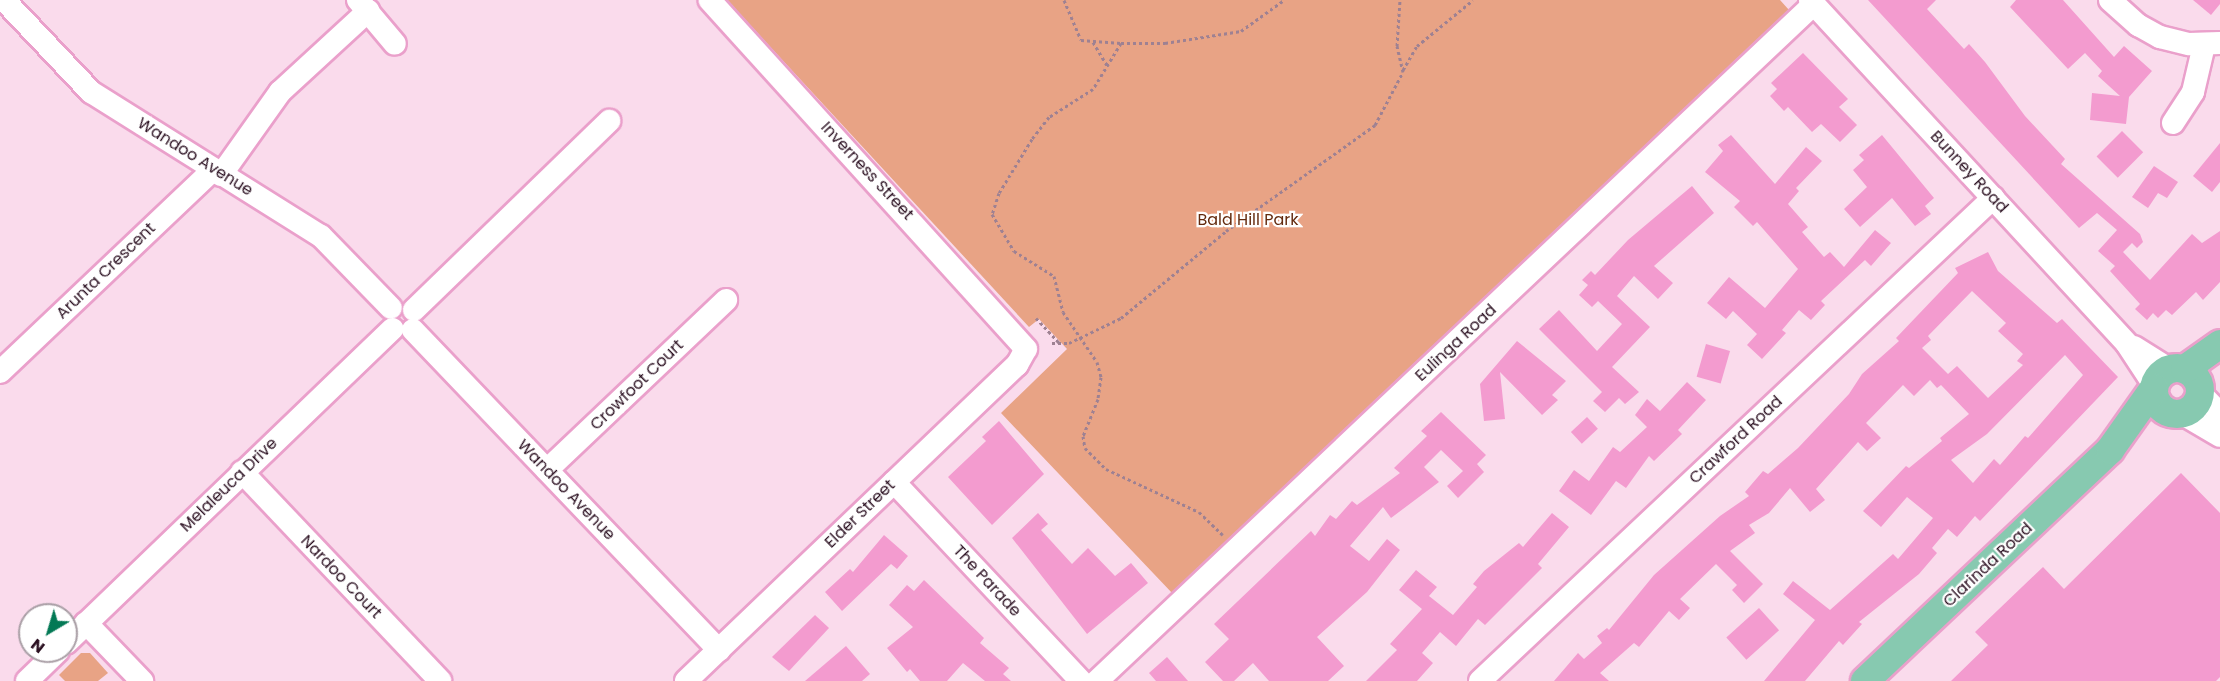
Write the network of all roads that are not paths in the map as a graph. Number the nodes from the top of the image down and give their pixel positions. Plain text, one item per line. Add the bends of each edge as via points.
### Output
1 (4, 0) edge
2 (709, 0) edge
3 (2110, 0) edge
4 (1812, 2) edge
5 (363, 5) edge
6 (395, 44) dead end
7 (2212, 44) edge
8 (609, 121) dead end
9 (2174, 123) dead end
10 (217, 172) junction
11 (1993, 198) junction
12 (726, 300) dead end
13 (403, 319) junction
14 (1025, 343) joint
15 (2220, 344) edge
16 (2220, 351) edge
17 (0, 372) edge
18 (2177, 389) junction
19 (2220, 414) edge
20 (2220, 436) edge
21 (547, 470) junction
22 (242, 472) junction
23 (894, 482) junction
24 (86, 623) junction
25 (78, 631) edge
26 (718, 650) junction
27 (46, 663) edge
28 (27, 681) edge
29 (142, 681) edge
30 (440, 681) edge
31 (686, 681) edge
32 (1081, 681) edge
33 (1097, 681) edge
34 (1480, 681) edge
35 (1865, 681) edge

1 - 10 street, Wandoo Avenue via 91,92
2 - 14 street, Inverness Street
3 - 7 street via 2149,32 2173,41
4 - 11 street, Bunney Road
4 - 33 street, Eulinga Road
5 - 6 street, Arunta Crescent
5 - 10 street, Arunta Crescent via 280,92
7 - 9 street via 2193,92
8 - 13 street, Melaleuca Drive
10 - 13 street, Wandoo Avenue via 321,236
10 - 17 street, Arunta Crescent
11 - 18 street, Bunney Road via 2127,344
11 - 34 street, Crawford Road
12 - 21 street, Crowfoot Court
13 - 21 street, Wandoo Avenue
13 - 22 street, Melaleuca Drive
14 - 23 street, Elder Street via 1025,354 1017,365
15 - 18 main road, Clarinda Road
16 - 18 main road, Clarinda Road
18 - 19 street, Bunney Road
18 - 20 street, Bunney Road
18 - 35 main road, Clarinda Road
21 - 26 street, Wandoo Avenue
22 - 24 street, Melaleuca Drive
22 - 30 street, Nardoo Court
23 - 26 street, Elder Street
23 - 32 street, The Parade
24 - 25 street, Melaleuca Drive
24 - 29 street
26 - 31 street, Elder Street
27 - 28 street

